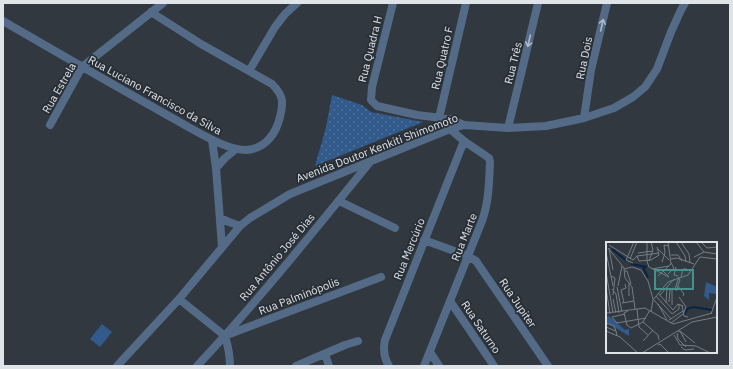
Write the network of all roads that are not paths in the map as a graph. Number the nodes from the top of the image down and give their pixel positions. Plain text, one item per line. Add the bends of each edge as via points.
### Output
1 (163, 3) edge
2 (297, 3) edge
3 (393, 3) edge
4 (466, 3) edge
5 (538, 3) edge
6 (607, 3) edge
7 (685, 3) edge
8 (151, 12) junction
9 (3, 21) edge
10 (82, 67) junction
11 (249, 71) junction
12 (439, 118) junction
13 (584, 118) junction
14 (50, 125) dead end
15 (464, 125) junction
16 (508, 128) junction
17 (450, 129) junction
18 (212, 140) junction
19 (464, 141) junction
20 (236, 149) junction
21 (371, 161) junction
22 (216, 168) junction
23 (338, 201) junction
24 (220, 218) junction
25 (240, 226) junction
26 (395, 228) dead end
27 (424, 240) junction
28 (222, 247) junction
29 (468, 256) junction
30 (381, 276) dead end
31 (179, 299) junction
32 (450, 301) junction
33 (225, 336) junction
34 (358, 341) dead end
35 (430, 352) junction
36 (325, 354) junction
37 (117, 366) edge
38 (197, 366) edge
39 (230, 366) edge
40 (296, 366) edge
41 (329, 366) edge
42 (389, 366) edge
43 (424, 366) edge
44 (439, 366) edge
45 (494, 366) edge
46 (548, 366) edge

1 - 8 street, Rua Estrela
2 - 11 street via 275,27
3 - 12 street, Rua Quadra H via 371,100 377,106
4 - 12 street, Rua Quatro F
5 -> 16 street, Rua Três
13 -> 6 street, Rua Dois via 591,70
7 - 13 street, Avenida Doutor Kenkiti Shimomoto via 657,69 645,87 614,108
8 - 10 street, Rua Estrela
8 - 11 street, Rua Luciano Francisco da Silva
9 - 10 street, Rua Luciano Francisco da Silva
10 - 14 street, Rua Estrela
10 - 18 street, Rua Luciano Francisco da Silva
11 - 20 street, Rua Luciano Francisco da Silva via 272,84 282,99 282,108 278,126 272,137 255,148
12 - 15 street via 450,119
13 - 16 street, Avenida Doutor Kenkiti Shimomoto via 546,126
15 - 16 street, Avenida Doutor Kenkiti Shimomoto
15 - 17 street, Avenida Doutor Kenkiti Shimomoto
17 - 19 street, Rua Marte
17 - 21 street, Avenida Doutor Kenkiti Shimomoto
18 - 20 street, Rua Luciano Francisco da Silva
18 - 22 street
19 - 27 street, Rua Mercúrio
19 - 29 street, Rua Marte via 487,156 490,162 486,210
20 - 22 street
21 - 23 street, Rua Antônio José Dias
21 - 25 street, Avenida Doutor Kenkiti Shimomoto via 282,198
22 - 24 street
23 - 26 street
23 - 33 street, Rua Antônio José Dias
24 - 25 street
24 - 28 street
25 - 28 street, Avenida Doutor Kenkiti Shimomoto
27 - 29 street
27 - 42 street, Rua Mercúrio via 385,340 384,355
28 - 31 street, Avenida Doutor Kenkiti Shimomoto
29 - 32 street, Rua Marte
29 - 46 street, Rua Jupiter via 476,261
30 - 33 street, Rua Palminópolis
31 - 33 street
31 - 37 street, Avenida Doutor Kenkiti Shimomoto
32 - 35 street, Rua Marte
32 - 45 street, Rua Saturno
33 - 38 street, Rua Antônio José Dias
33 - 39 street
34 - 36 street
35 - 43 street, Rua Marte
35 - 44 street
36 - 40 street
36 - 41 street

